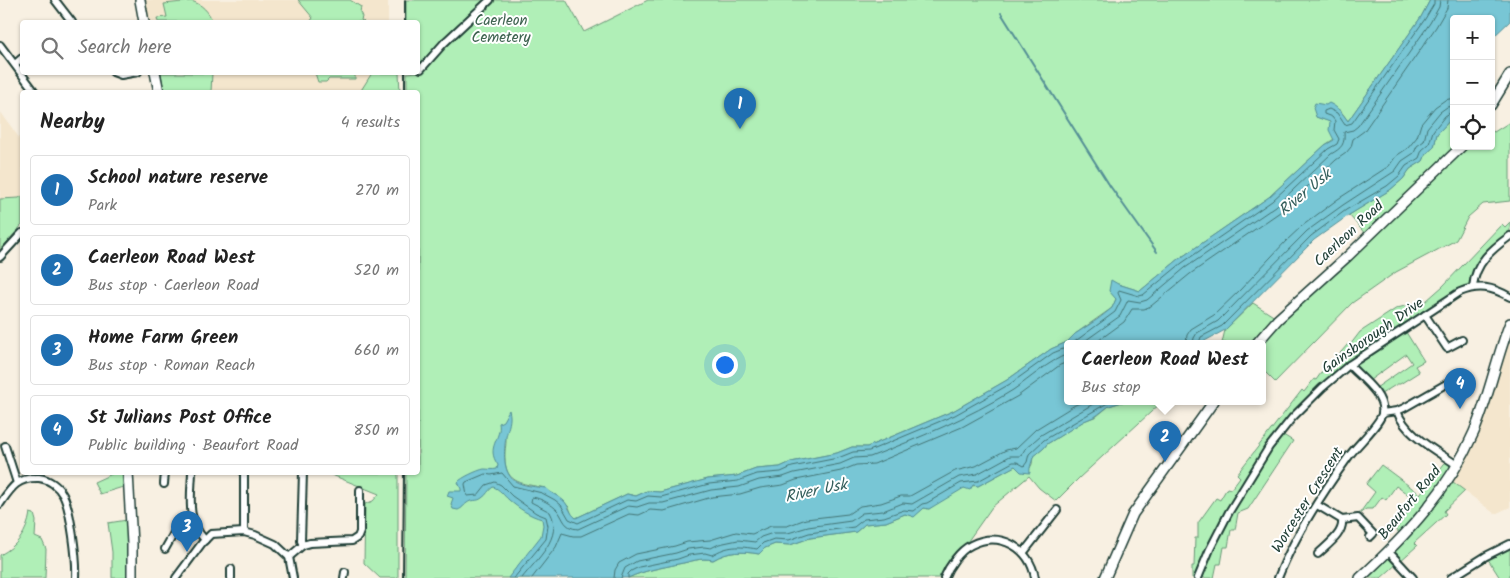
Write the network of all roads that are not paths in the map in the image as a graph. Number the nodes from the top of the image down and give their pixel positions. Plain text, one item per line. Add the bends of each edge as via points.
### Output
1 (55, 0) edge
2 (140, 0) edge
3 (490, 0) edge
4 (70, 20) edge
5 (144, 20) edge
6 (0, 45) edge
7 (20, 60) edge
8 (15, 64) junction
9 (421, 68) dead end
10 (20, 71) edge
11 (1510, 74) edge
12 (23, 75) edge
13 (155, 75) edge
14 (34, 90) edge
15 (158, 90) edge
16 (1495, 98) edge
17 (1458, 150) edge
18 (20, 235) edge
19 (1510, 236) edge
20 (0, 257) edge
21 (1473, 287) junction
22 (1510, 297) edge
23 (1425, 315) junction
24 (1510, 324) edge
25 (1260, 340) edge
26 (1462, 340) dead end
27 (1349, 365) junction
28 (1446, 384) dead end
29 (1211, 405) edge
30 (1397, 411) junction
31 (1382, 413) junction
32 (5, 446) dead end
33 (1457, 465) junction
34 (128, 475) edge
35 (165, 475) edge
36 (192, 475) edge
37 (244, 475) edge
38 (302, 475) edge
39 (17, 483) junction
40 (164, 484) dead end
41 (360, 490) dead end
42 (0, 504) edge
43 (1317, 505) junction
44 (1057, 510) dead end
45 (1342, 520) junction
46 (194, 525) junction
47 (244, 532) junction
48 (1370, 537) dead end
49 (205, 540) junction
50 (1510, 544) edge
51 (303, 545) junction
52 (165, 549) dead end
53 (1024, 552) junction
54 (1389, 552) junction
55 (1318, 554) dead end
56 (289, 557) junction
57 (231, 569) dead end
58 (945, 576) edge
59 (76, 578) edge
60 (132, 578) edge
61 (176, 578) edge
62 (231, 578) edge
63 (293, 578) edge
64 (1036, 578) edge
65 (1105, 578) edge
66 (1198, 578) edge
67 (1278, 578) edge
68 (1360, 578) edge
69 (1413, 578) edge
70 (1451, 578) edge

1 - 4 street
2 - 5 main road
3 - 9 street
6 - 8 street
7 - 8 street
8 - 10 street
11 - 16 main road
12 - 14 street
13 - 15 main road
17 - 25 main road, Caerleon Road
18 - 20 street
19 - 21 street via 1486,256 1475,273
21 - 22 street via 1498,291
21 - 23 street, Gainsborough Drive
23 - 26 street via 1447,348
23 - 27 street, Gainsborough Drive
24 - 33 main road, Beaufort Road via 1480,418
27 - 31 street via 1379,398
27 - 66 street, Gainsborough Drive via 1308,401 1269,447 1229,512
28 - 30 street
29 - 65 main road via 1133,514
30 - 31 street
30 - 33 street via 1408,429
31 - 43 street, Worcester Crescent via 1337,472
32 - 39 street
33 - 54 main road, Beaufort Road via 1428,508
34 - 60 main road
35 - 40 street
36 - 46 street via 191,516
37 - 47 street
38 - 51 street
39 - 42 street
39 - 59 street via 24,479 43,478 64,496
41 - 51 street via 358,537 352,541
43 - 45 street
43 - 67 street, Worcester Crescent via 1290,550
44 - 53 street
45 - 48 street via 1358,518 1373,534
45 - 55 street via 1340,531
46 - 49 street
46 - 52 street via 174,533
47 - 49 street via 210,534
47 - 56 street via 275,544
49 - 61 street
50 - 70 street
51 - 56 street
53 - 58 street via 1005,541 986,540 970,545 958,555
53 - 64 street
54 - 68 main road, Beaufort Road
54 - 69 street
56 - 63 street
57 - 62 street

